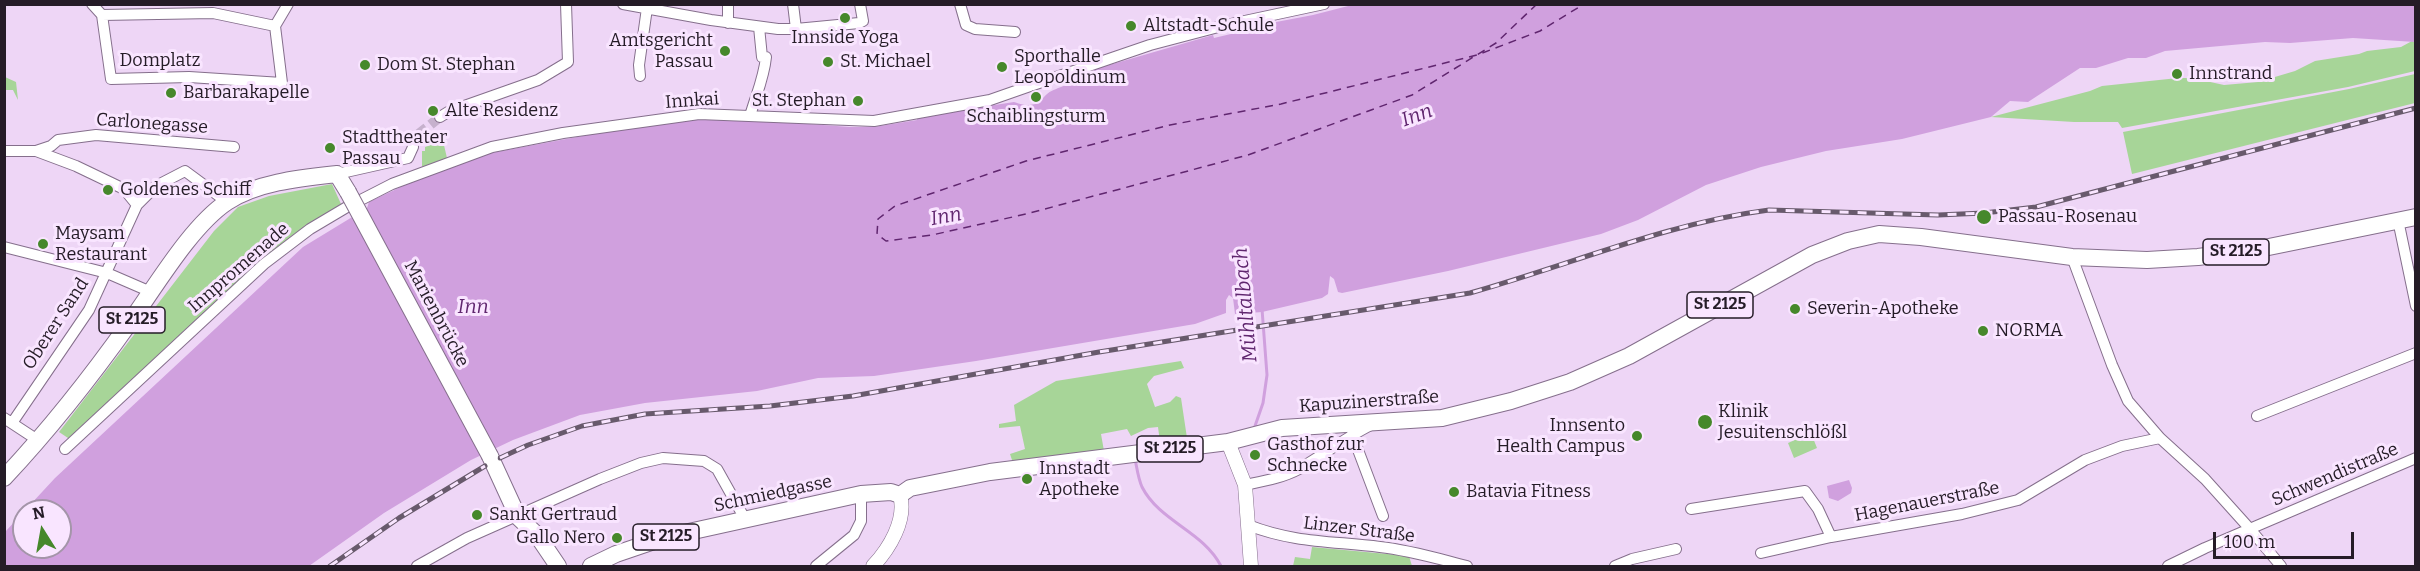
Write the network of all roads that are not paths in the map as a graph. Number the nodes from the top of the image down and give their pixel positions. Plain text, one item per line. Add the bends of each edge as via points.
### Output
1 (92, 4) edge
2 (288, 4) edge
3 (566, 4) edge
4 (623, 4) edge
5 (729, 4) edge
6 (793, 4) edge
7 (860, 4) edge
8 (960, 4) edge
9 (1324, 4) edge
10 (628, 5) edge
11 (647, 8) junction
12 (102, 15) junction
13 (728, 23) junction
14 (275, 26) junction
15 (759, 27) junction
16 (796, 29) junction
17 (1015, 32) dead end
18 (640, 76) dead end
19 (447, 113) tunnel mouth
20 (750, 116) junction
21 (234, 147) dead end
22 (413, 147) tunnel mouth
23 (4, 151) edge
24 (40, 153) junction
25 (337, 174) junction
26 (364, 197) joint
27 (227, 202) junction
28 (137, 205) junction
29 (2415, 217) edge
30 (2398, 220) junction
31 (4, 247) edge
32 (2072, 257) junction
33 (107, 273) junction
34 (151, 292) junction
35 (2415, 306) edge
36 (2415, 353) edge
37 (2257, 416) dead end
38 (8, 420) edge
39 (1374, 424) junction
40 (1352, 434) junction
41 (2160, 438) junction
42 (39, 441) junction
43 (1228, 442) junction
44 (65, 449) dead end
45 (2415, 458) edge
46 (4, 478) edge
47 (1245, 484) junction
48 (861, 494) junction
49 (900, 495) junction
50 (1691, 509) dead end
51 (1383, 516) dead end
52 (518, 517) junction
53 (745, 519) junction
54 (1248, 525) junction
55 (2250, 529) junction
56 (1831, 537) junction
57 (1676, 549) dead end
58 (1761, 553) dead end
59 (417, 567) edge
60 (558, 567) edge
61 (591, 567) edge
62 (816, 567) edge
63 (873, 567) edge
64 (1251, 567) edge
65 (1467, 567) edge
66 (1616, 567) edge
67 (2168, 567) edge
68 (2281, 567) edge

1 - 12 street
2 - 14 street
3 - 19 street via 569,58 564,65 538,80
4 - 10 street
5 - 13 street
6 - 16 street
7 - 16 street via 863,21
8 - 17 street via 966,25
9 - 20 street, Innkai via 1150,45 990,100 874,121
10 - 11 street
11 - 13 street
11 - 18 street
12 - 14 street via 213,13
12 - 14 street, Domplatz via 111,79 189,77 282,83
13 - 15 street
15 - 16 street
15 - 20 street via 762,57 766,57
20 - 26 street, Innkai via 699,114 514,142 441,165
21 - 24 street, Carlonegasse via 96,135 58,140
22 - 25 street via 408,158
23 - 24 street
24 - 28 street via 124,189
25 - 27 main road, St 2125 via 274,184
25 - 52 main road, Marienbrücke, bridge via 490,456
26 - 44 street, Innpromenade via 310,229 264,264
27 - 28 street via 185,171 156,186
27 - 34 main road, St 2125 via 201,226
28 - 33 street, Oberer Sand
29 - 30 main road, St 2125
30 - 32 main road, St 2125 via 2254,250 2198,257 2146,261
30 - 35 street
31 - 33 street
32 - 39 main road, Kapuzinerstraße / St 2125 via 1921,237 1879,234 1848,241 1812,255 1629,356 1570,382 1442,418
32 - 41 street via 2128,400
33 - 34 street
33 - 38 street, Oberer Sand via 89,310
34 - 42 main road, St 2125
36 - 37 street
38 - 42 street
39 - 40 street
39 - 43 main road, Kapuzinerstraße / St 2125 via 1291,427
40 - 47 street via 1298,469 1274,479
40 - 51 street
41 - 55 street via 2205,479
41 - 56 street, Hagenauerstraße via 2122,446 2085,460 2018,500
42 - 46 main road, St 2125
43 - 47 street
43 - 49 main road, Kapuzinerstraße / St 2125 via 990,472 910,488
45 - 55 street, Schwendistraße
47 - 54 street
48 - 49 main road, St 2125
48 - 53 main road, Schmiedgasse / St 2125
48 - 62 street via 861,521 854,535
49 - 63 street via 901,513 891,543
50 - 56 street via 1805,491
52 - 53 street via 641,463 684,458 704,461 717,469
52 - 59 street via 467,538
52 - 60 main road via 537,535
53 - 61 main road, Schmiedgasse / St 2125 via 666,537
54 - 64 street
54 - 65 street, Linzer Straße via 1275,535 1383,547
55 - 67 street, Schwendistraße
55 - 68 street
56 - 58 street, Hagenauerstraße
57 - 66 street via 1632,559

